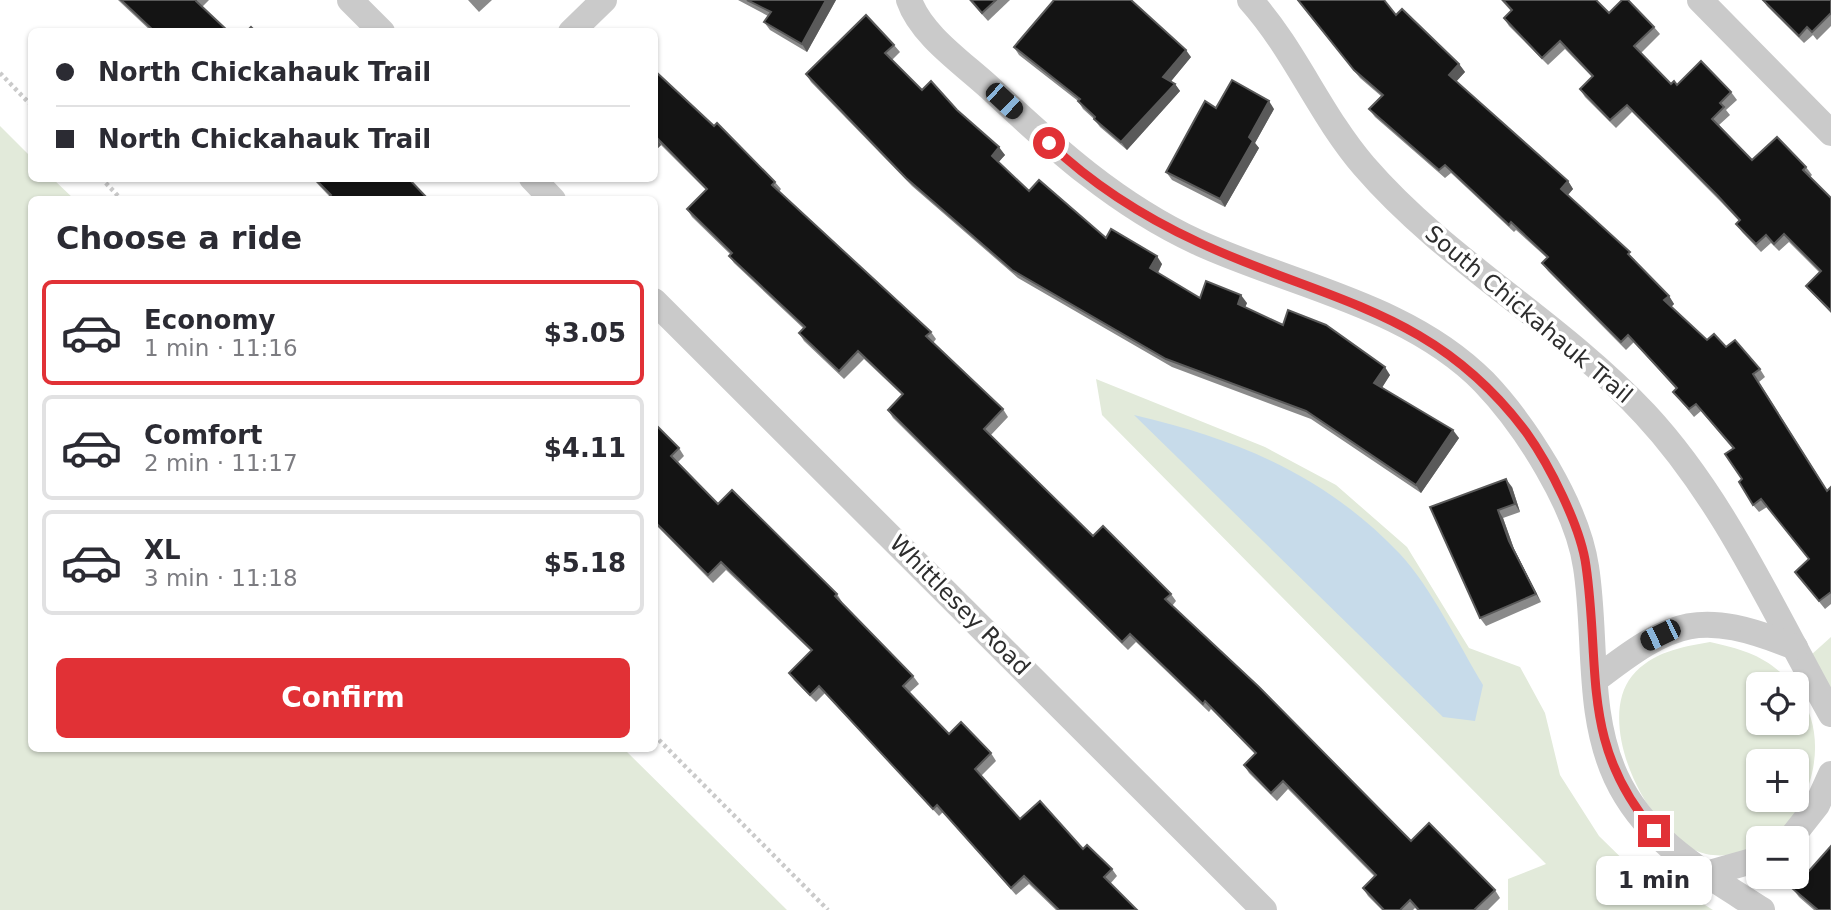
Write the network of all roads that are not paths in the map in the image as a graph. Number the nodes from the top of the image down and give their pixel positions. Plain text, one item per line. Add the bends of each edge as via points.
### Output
1 (350, 0) edge
2 (604, 0) edge
3 (909, 0) edge
4 (1250, 0) edge
5 (1700, 0) edge
6 (379, 28) edge
7 (575, 28) edge
8 (1831, 133) edge
9 (536, 182) edge
10 (549, 196) edge
11 (658, 305) edge
12 (1795, 647) junction
13 (1595, 680) junction
14 (1831, 714) edge
15 (1831, 774) edge
16 (1801, 826) edge
17 (1746, 863) edge
18 (1706, 874) junction
19 (1264, 910) edge
20 (1762, 910) edge

1 - 6 street
2 - 7 street
3 - 13 street via 933,36 1060,153 1125,203 1199,243 1396,320 1438,345 1483,381 1527,433 1560,488 1586,563
4 - 12 street, South Chickahauk Trail via 1282,40 1362,164 1432,233 1548,324 1646,415 1708,496
5 - 8 street
9 - 10 street
11 - 19 street, Whittlesey Road
12 - 13 street via 1751,629 1712,622 1678,626 1641,644
12 - 14 street, South Chickahauk Trail
13 - 18 street via 1603,740 1617,779 1640,816 1668,847
15 - 16 street via 1818,805
17 - 18 street
18 - 20 street

